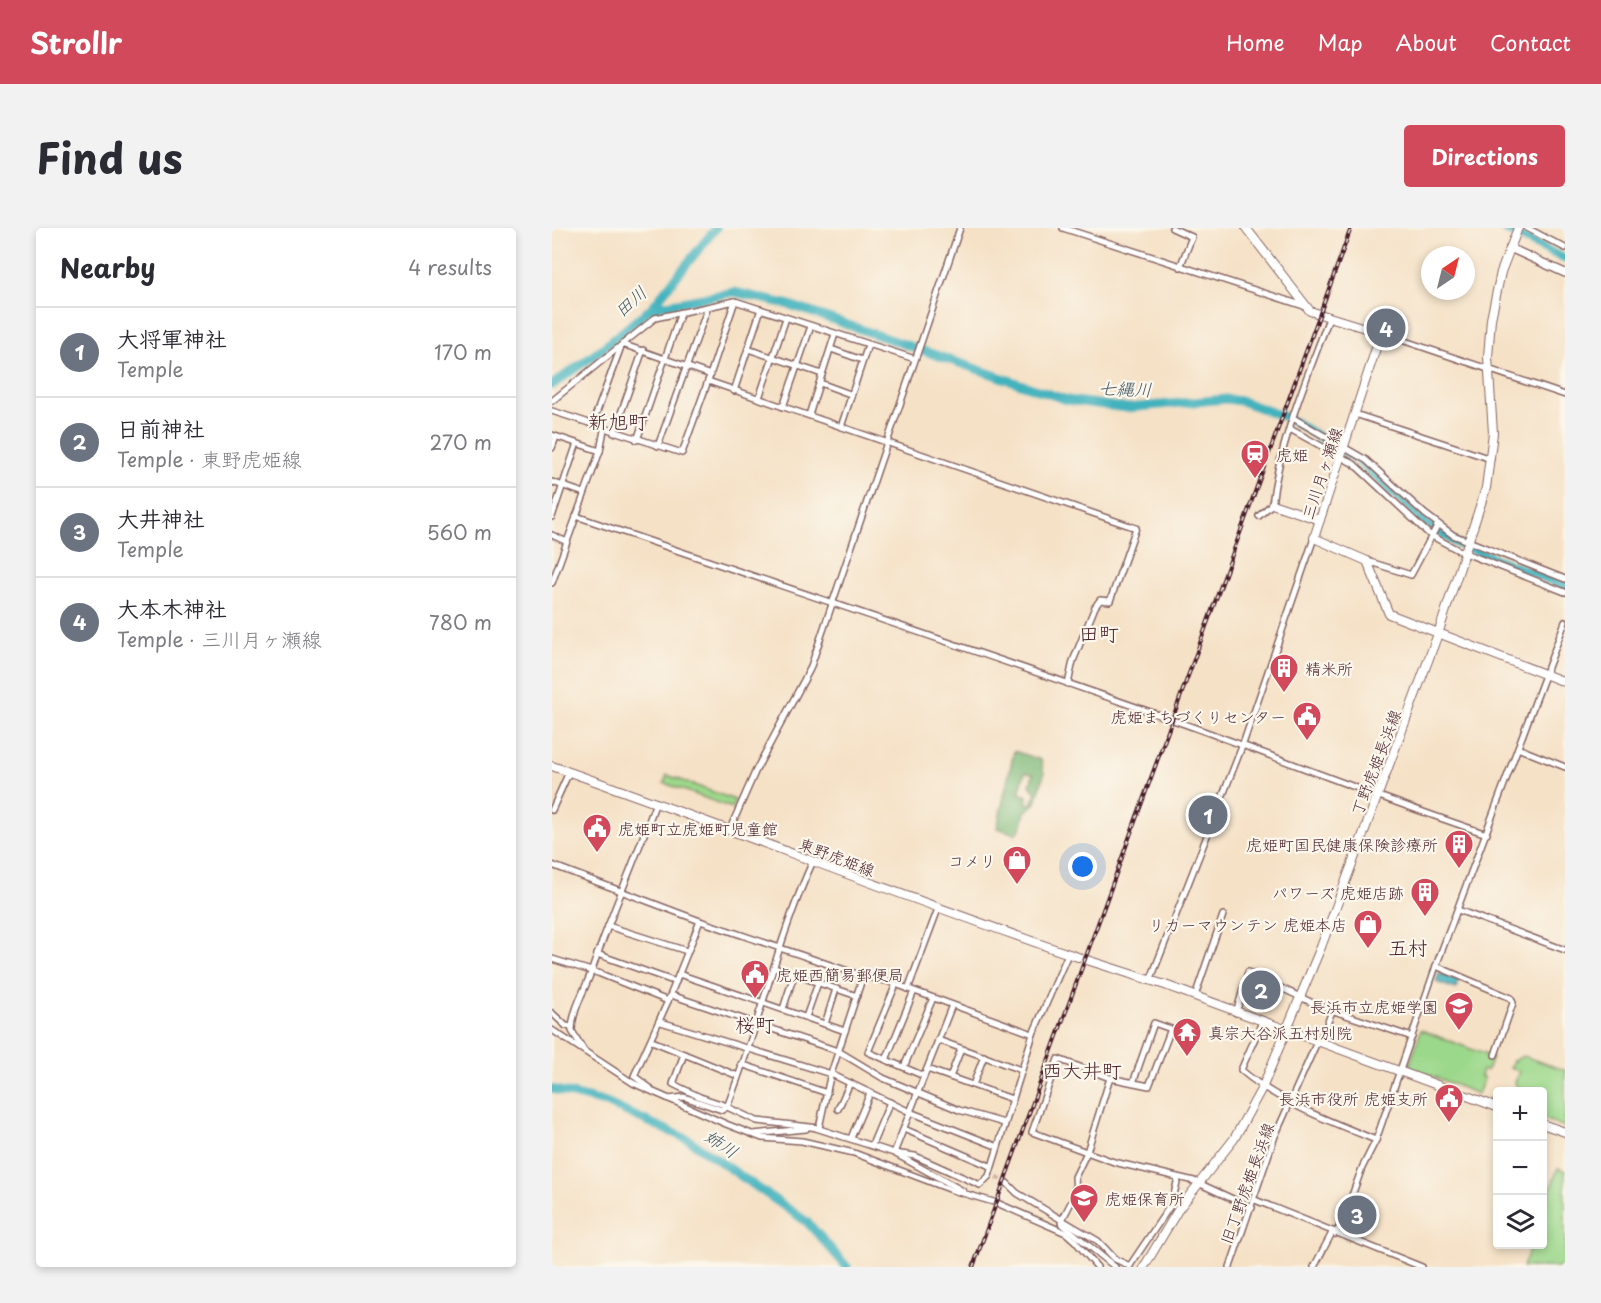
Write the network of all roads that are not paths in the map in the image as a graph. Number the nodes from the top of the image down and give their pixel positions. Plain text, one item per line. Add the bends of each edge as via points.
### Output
1 (960, 228) edge
2 (1063, 228) edge
3 (1172, 228) edge
4 (1245, 228) edge
5 (1518, 228) edge
6 (1527, 228) edge
7 (1511, 246) junction
8 (1565, 248) edge
9 (1180, 267) junction
10 (1565, 273) edge
11 (735, 301) junction
12 (1304, 306) junction
13 (708, 307) junction
14 (761, 309) junction
15 (681, 312) junction
16 (786, 318) junction
17 (1329, 318) junction
18 (811, 326) junction
19 (1381, 333) junction
20 (835, 334) junction
21 (622, 344) junction
22 (868, 345) junction
23 (748, 349) junction
24 (831, 349) junction
25 (643, 350) junction
26 (665, 357) junction
27 (773, 358) junction
28 (916, 359) junction
29 (862, 360) junction
30 (687, 365) junction
31 (797, 366) junction
32 (1489, 370) junction
33 (822, 374) junction
34 (711, 375) junction
35 (708, 381) junction
36 (820, 383) junction
37 (734, 391) junction
38 (850, 394) junction
39 (1565, 395) edge
40 (759, 398) junction
41 (552, 401) edge
42 (783, 406) junction
43 (552, 411) edge
44 (1355, 414) junction
45 (809, 415) junction
46 (1293, 417) junction
47 (592, 425) junction
48 (841, 427) junction
49 (1290, 429) junction
50 (604, 430) junction
51 (614, 433) junction
52 (554, 436) edge
53 (637, 440) junction
54 (577, 443) junction
55 (887, 443) junction
56 (658, 446) junction
57 (1344, 447) junction
58 (552, 448) edge
59 (600, 451) junction
60 (1340, 458) junction
61 (1491, 459) junction
62 (552, 482) edge
63 (563, 485) junction
64 (584, 492) junction
65 (1272, 504) junction
66 (576, 516) junction
67 (1259, 516) dead end
68 (552, 517) edge
69 (1320, 520) junction
70 (1438, 524) junction
71 (552, 535) edge
72 (1430, 535) junction
73 (1314, 538) junction
74 (1470, 541) junction
75 (567, 542) junction
76 (1466, 553) junction
77 (1367, 561) junction
78 (1565, 579) edge
79 (552, 583) edge
80 (1565, 592) edge
81 (832, 603) junction
82 (1565, 622) edge
83 (1438, 634) junction
84 (1547, 676) junction
85 (1565, 682) edge
86 (1068, 684) junction
87 (1243, 744) junction
88 (1520, 749) junction
89 (552, 766) edge
90 (1565, 767) edge
91 (569, 772) junction
92 (1377, 795) junction
93 (656, 802) junction
94 (552, 810) edge
95 (730, 829) junction
96 (1487, 834) junction
97 (813, 861) junction
98 (552, 865) edge
99 (624, 892) junction
100 (938, 909) junction
101 (1458, 910) junction
102 (1223, 915) dead end
103 (700, 921) junction
104 (608, 927) junction
105 (782, 948) junction
106 (1565, 950) edge
107 (687, 951) junction
108 (597, 954) junction
109 (1068, 954) junction
110 (1078, 957) dead end
111 (552, 959) edge
112 (1087, 960) dead end
113 (1436, 966) junction
114 (775, 968) junction
115 (591, 972) junction
116 (679, 974) junction
117 (794, 975) junction
118 (863, 976) junction
119 (1150, 981) junction
120 (676, 982) junction
121 (818, 983) junction
122 (896, 984) junction
123 (836, 989) junction
124 (911, 990) junction
125 (1300, 995) junction
126 (857, 996) junction
127 (1195, 996) junction
128 (669, 998) junction
129 (933, 998) junction
130 (764, 1002) junction
131 (952, 1005) junction
132 (783, 1009) junction
133 (1332, 1011) junction
134 (552, 1013) edge
135 (1236, 1013) junction
136 (806, 1017) junction
137 (661, 1022) junction
138 (1262, 1022) junction
139 (755, 1024) junction
140 (825, 1024) junction
141 (572, 1027) junction
142 (552, 1030) edge
143 (845, 1031) junction
144 (1286, 1031) junction
145 (1033, 1034) junction
146 (1412, 1037) junction
147 (938, 1040) junction
148 (652, 1041) junction
149 (1319, 1042) junction
150 (961, 1048) junction
151 (747, 1049) junction
152 (838, 1051) junction
153 (586, 1053) junction
154 (684, 1054) junction
155 (1495, 1055) dead end
156 (984, 1056) junction
157 (886, 1060) junction
158 (741, 1064) junction
159 (904, 1067) junction
160 (927, 1069) junction
161 (1021, 1070) junction
162 (1398, 1071) junction
163 (831, 1074) junction
164 (738, 1076) junction
165 (924, 1076) junction
166 (950, 1077) junction
167 (1110, 1077) junction
168 (850, 1083) junction
169 (1133, 1083) junction
170 (973, 1085) junction
171 (1263, 1086) junction
172 (918, 1092) junction
173 (656, 1093) junction
174 (827, 1093) junction
175 (870, 1093) junction
176 (669, 1099) junction
177 (1011, 1099) junction
178 (1292, 1101) junction
179 (890, 1102) junction
180 (727, 1106) junction
181 (1493, 1106) edge
182 (838, 1110) dead end
183 (910, 1112) junction
184 (1004, 1123) junction
185 (1547, 1126) edge
186 (819, 1128) junction
187 (904, 1129) junction
188 (1565, 1132) edge
189 (752, 1134) junction
190 (851, 1138) junction
191 (1376, 1140) junction
192 (872, 1145) junction
193 (996, 1146) junction
194 (1087, 1152) junction
195 (894, 1153) junction
196 (990, 1166) junction
197 (1178, 1178) junction
198 (1007, 1183) tunnel mouth
199 (1198, 1184) junction
200 (970, 1195) junction
201 (1255, 1200) junction
202 (1252, 1208) junction
203 (1062, 1220) junction
204 (1334, 1233) junction
205 (1089, 1244) junction
206 (1082, 1248) junction
207 (1130, 1266) edge
208 (1097, 1267) edge
209 (1115, 1267) edge
210 (1144, 1267) edge
211 (1230, 1267) edge
212 (1314, 1267) edge
213 (1422, 1267) edge

1 - 28 street
2 - 9 street
3 - 9 street via 1192,237
4 - 12 main road
5 - 7 main road, 丁野虎姫長浜線
6 - 8 street
7 - 10 street
7 - 32 main road, 丁野虎姫長浜線 via 1491,319
9 - 12 street
11 - 13 street
11 - 14 street
11 - 34 street
12 - 17 main road
13 - 15 street
13 - 30 street
14 - 16 street
14 - 23 street
15 - 21 street via 655,318
15 - 26 street
16 - 18 street
16 - 27 street
17 - 19 main road
17 - 46 street
18 - 20 street
18 - 31 street
19 - 32 street
19 - 44 main road, 三川月ヶ瀬線
20 - 22 street
20 - 24 street
21 - 25 street
21 - 41 street
21 - 47 street
22 - 28 street
22 - 29 street
23 - 27 street
23 - 37 street
24 - 29 street
24 - 33 street
25 - 26 street
25 - 51 street
26 - 30 street
26 - 53 street
27 - 31 street
27 - 40 street
28 - 55 street
29 - 38 street
30 - 34 street
30 - 56 street
31 - 33 street
31 - 42 street
32 - 39 street
32 - 61 main road, 丁野虎姫長浜線
33 - 36 street
34 - 35 street
35 - 37 street
35 - 56 street via 682,453
36 - 38 street
36 - 45 street
37 - 40 street
38 - 48 street
40 - 42 street
42 - 45 street
43 - 47 street
44 - 57 main road, 三川月ヶ瀬線
44 - 61 street
45 - 48 street
46 - 49 street
46 - 57 street
47 - 50 street
48 - 55 street
49 - 60 street
49 - 65 street
50 - 51 street
50 - 59 street
51 - 53 street
52 - 54 street
52 - 58 street
53 - 56 street
54 - 59 street
54 - 63 street
55 - 81 street
55 - 86 street via 1136,528 1110,601 1100,600 1095,607
57 - 60 main road, 三川月ヶ瀬線
57 - 70 street via 1366,460
59 - 64 street
60 - 69 main road, 三川月ヶ瀬線
60 - 72 street via 1354,464
61 - 74 main road, 丁野虎姫長浜線
62 - 63 street
63 - 64 street
63 - 68 street
64 - 66 street
65 - 67 street
65 - 69 main road
66 - 75 street
66 - 81 street
69 - 73 main road, 三川月ヶ瀬線
70 - 72 street
70 - 74 street
71 - 75 street
72 - 76 street
72 - 77 street via 1411,576
73 - 77 main road, 三川月ヶ瀬線
73 - 87 street
74 - 76 main road, 丁野虎姫長浜線
74 - 78 street
75 - 79 street
76 - 80 street
76 - 83 main road, 丁野虎姫長浜線
77 - 83 main road via 1386,612
81 - 86 street
81 - 95 street via 810,669 756,770
82 - 84 street
83 - 84 main road
83 - 92 main road, 丁野虎姫長浜線
84 - 85 main road
84 - 88 street
86 - 87 street
87 - 92 street
87 - 119 street
88 - 90 street
88 - 96 street
89 - 91 main road, 東野虎姫線
91 - 93 main road, 東野虎姫線
91 - 94 street
92 - 96 street
92 - 125 main road, 丁野虎姫長浜線
93 - 95 main road, 東野虎姫線
93 - 99 street
95 - 97 main road, 東野虎姫線
96 - 101 street
97 - 100 main road, 東野虎姫線
97 - 105 street via 795,902
98 - 99 street
99 - 103 street
99 - 104 street
100 - 109 main road, 東野虎姫線
100 - 124 street
101 - 106 street
101 - 113 street
102 - 127 street
103 - 105 street
103 - 107 street
104 - 107 street
104 - 108 street
105 - 114 street
105 - 118 street
107 - 116 street
108 - 115 street
108 - 120 street
109 - 110 main road, 東野虎姫線
109 - 145 street
111 - 115 street
112 - 119 main road
113 - 146 street
113 - 155 street via 1511,998 1513,1003
114 - 117 street
114 - 130 street
115 - 128 street
115 - 141 street
116 - 120 street
116 - 130 street
117 - 121 street
117 - 132 street
118 - 122 street
118 - 126 street
119 - 127 main road
120 - 128 street
121 - 123 street
121 - 136 street
122 - 124 street
122 - 157 street via 868,1053
123 - 126 street
123 - 140 street
124 - 129 street
124 - 157 street
125 - 133 street
125 - 135 street via 1248,972
125 - 144 main road, 丁野虎姫長浜線
126 - 143 street
127 - 135 main road
128 - 137 street
128 - 139 street
129 - 131 street
129 - 159 street
130 - 132 street
130 - 139 street
131 - 145 street
131 - 147 street
132 - 136 street
133 - 146 street
133 - 149 street, 旧丁野虎姫長浜線
134 - 141 street
135 - 138 main road
136 - 140 street
137 - 148 street
137 - 151 street
138 - 144 main road
138 - 171 street via 1241,1070
139 - 151 street
139 - 152 street
140 - 143 street
141 - 153 street
142 - 153 street
143 - 152 street
144 - 149 main road
144 - 171 main road, 丁野虎姫長浜線
145 - 161 street
146 - 162 street
147 - 150 street
147 - 160 street
148 - 154 street
148 - 173 street via 634,1076
149 - 162 main road
149 - 178 street, 旧丁野虎姫長浜線
150 - 156 street
150 - 166 street
151 - 158 street
151 - 163 street
152 - 163 street
152 - 172 street via 883,1078
153 - 173 street
154 - 164 street
154 - 180 street via 674,1084
156 - 161 street
156 - 170 street
157 - 159 street
158 - 164 street
158 - 174 street
159 - 165 street
160 - 165 street
160 - 166 street
161 - 177 street
162 - 181 main road
162 - 191 street
163 - 168 street
163 - 174 street
164 - 180 street
165 - 172 street
166 - 170 street
167 - 169 street
167 - 194 street
167 - 194 street via 1058,1059 1032,1132
168 - 175 street
168 - 182 street
169 - 169 street via 1149,1086 1171,1029 1154,1023
170 - 177 street
171 - 178 street
171 - 199 main road, 丁野虎姫長浜線 via 1234,1139
172 - 183 street
172 - 184 street via 959,1110
173 - 176 street
174 - 186 street
175 - 179 street
175 - 190 street
176 - 180 street via 679,1096 723,1110
176 - 189 street
177 - 184 street
178 - 191 street
178 - 201 street, 旧丁野虎姫長浜線 via 1275,1136
179 - 183 street
179 - 192 street
180 - 186 street via 756,1121
183 - 187 street
183 - 193 street
184 - 193 street
185 - 188 main road
186 - 189 street
186 - 190 street
187 - 195 street
187 - 196 street
189 - 200 street via 854,1153
190 - 192 street
191 - 204 street via 1342,1223
192 - 195 street
193 - 196 street
194 - 197 street
194 - 203 street via 1075,1178 1076,1193
195 - 196 street via 915,1156 976,1185 992,1177
195 - 200 street
197 - 199 street
197 - 207 street via 1172,1203
198 - 203 street
199 - 202 street
199 - 210 main road, 丁野虎姫長浜線
200 - 206 street via 1066,1233
201 - 202 street, 旧丁野虎姫長浜線
201 - 204 street
202 - 211 street, 旧丁野虎姫長浜線
203 - 205 street via 1061,1224
203 - 207 street
204 - 212 street
204 - 213 street
205 - 206 street
205 - 209 street
206 - 208 street

